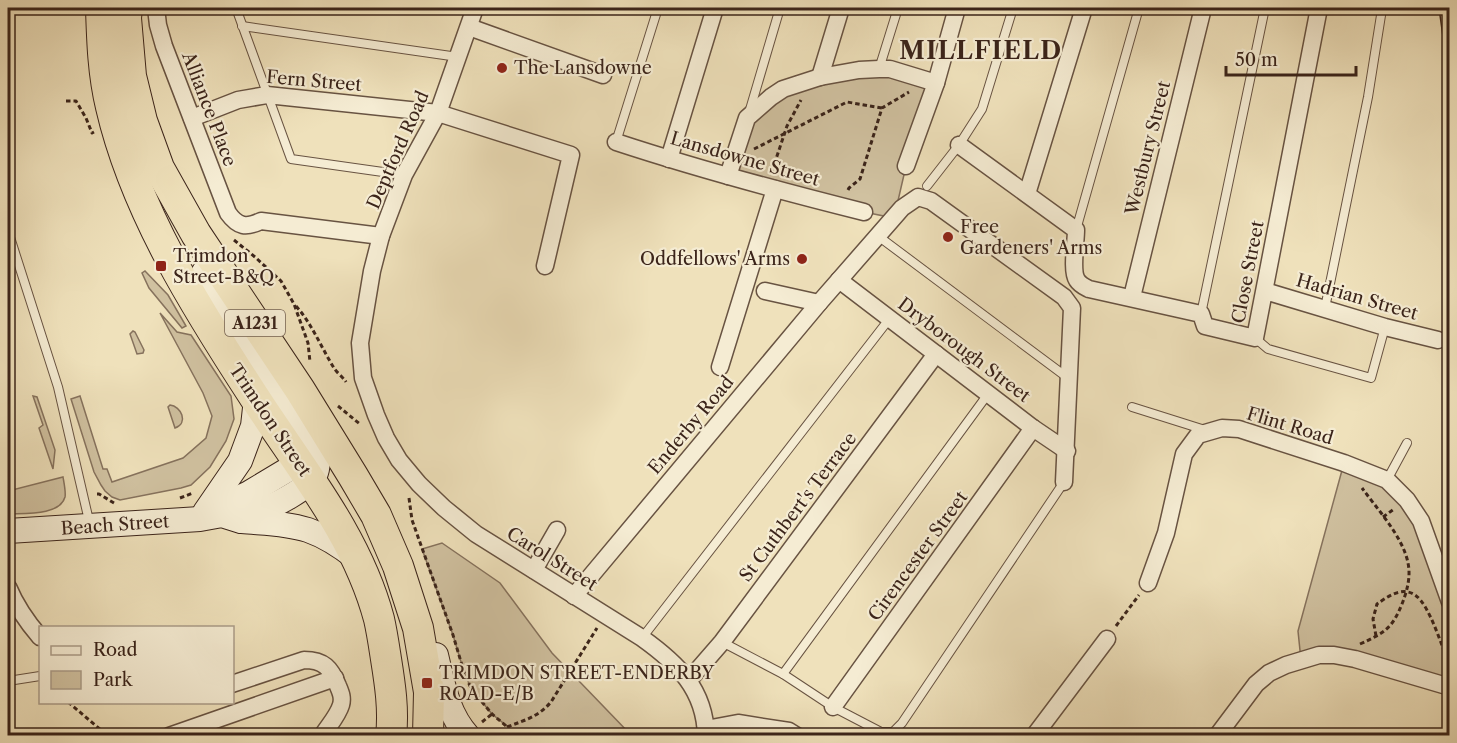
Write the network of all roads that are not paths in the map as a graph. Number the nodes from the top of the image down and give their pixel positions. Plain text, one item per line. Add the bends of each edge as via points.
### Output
1 (101, 8) edge
2 (127, 8) edge
3 (156, 8) edge
4 (236, 8) edge
5 (476, 8) edge
6 (658, 8) edge
7 (715, 8) edge
8 (780, 8) edge
9 (841, 8) edge
10 (898, 8) edge
11 (957, 8) edge
12 (1013, 8) edge
13 (1084, 8) edge
14 (1139, 8) edge
15 (1203, 8) edge
16 (1265, 8) edge
17 (1319, 8) edge
18 (1379, 8) edge
19 (242, 26) junction
20 (469, 27) junction
21 (458, 57) junction
22 (879, 69) junction
23 (603, 75) dead end
24 (816, 78) junction
25 (932, 82) junction
26 (267, 95) junction
27 (438, 113) junction
28 (192, 118) junction
29 (747, 118) junction
30 (616, 142) joint
31 (959, 145) junction
32 (669, 159) junction
33 (906, 166) dead end
34 (730, 168) junction
35 (404, 175) junction
36 (927, 186) dead end
37 (770, 188) junction
38 (1027, 194) junction
39 (864, 212) dead end
40 (1076, 230) junction
41 (8, 231) edge
42 (196, 234) junction
43 (381, 236) junction
44 (878, 236) junction
45 (545, 266) dead end
46 (839, 280) junction
47 (765, 291) dead end
48 (1265, 291) junction
49 (1132, 297) junction
50 (819, 303) junction
51 (1325, 309) junction
52 (1201, 314) junction
53 (890, 318) junction
54 (1385, 327) junction
55 (1255, 338) junction
56 (1438, 340) dead end
57 (936, 354) junction
58 (720, 367) dead end
59 (1068, 378) junction
60 (988, 393) junction
61 (256, 399) junction
62 (1132, 407) dead end
63 (367, 421) joint
64 (1033, 428) junction
65 (1208, 431) junction
66 (1407, 443) dead end
67 (1066, 451) junction
68 (309, 468) junction
69 (353, 476) junction
70 (1387, 480) junction
71 (1064, 482) joint
72 (221, 518) junction
73 (91, 526) junction
74 (557, 530) dead end
75 (8, 531) edge
76 (357, 558) junction
77 (534, 570) junction
78 (1148, 583) road end
79 (8, 587) edge
80 (574, 596) junction
81 (1449, 602) edge
82 (418, 628) junction
83 (39, 636) edge
84 (642, 638) junction
85 (1107, 639) road end
86 (722, 642) junction
87 (8, 672) edge
88 (783, 674) junction
89 (39, 676) edge
90 (335, 678) junction
91 (689, 680) junction
92 (9, 681) edge
93 (234, 683) edge
94 (1449, 687) edge
95 (833, 707) junction
96 (706, 732) edge
97 (169, 735) edge
98 (324, 735) edge
99 (391, 735) edge
100 (428, 735) edge
101 (468, 735) edge
102 (797, 735) edge
103 (1034, 735) edge
104 (1217, 735) edge

1 - 61 highway, Trimdon Street / A1231 via 111,107 138,190 172,262
2 - 42 highway, A1231 via 131,76 142,121 159,168
3 - 28 street, Alliance Place via 164,46
4 - 19 lane
5 - 20 street, Deptford Road
6 - 30 lane
7 - 32 street
8 - 29 lane
9 - 24 street
10 - 22 lane
11 - 25 street
12 - 31 lane via 982,109
13 - 38 street
14 - 40 lane
15 - 49 street, Westbury Street
16 - 52 lane
17 - 48 street, Close Street
18 - 51 lane via 1382,9 1368,97
19 - 21 lane
19 - 26 lane
20 - 21 street, Deptford Road
20 - 23 street
21 - 27 street, Deptford Road
22 - 24 street
22 - 25 street
24 - 29 street via 783,89
25 - 33 street
26 - 27 street, Fern Street
26 - 28 street, Fern Street via 238,100
26 - 35 lane via 291,159
27 - 35 street, Deptford Road
27 - 45 street, Fern Street via 571,155
28 - 43 street, Alliance Place via 233,221
29 - 34 street
30 - 32 street, Lansdowne Street
31 - 36 lane
31 - 38 street
32 - 34 street, Lansdowne Street
34 - 37 street, Lansdowne Street
35 - 43 street, Deptford Road
37 - 39 street, Lansdowne Street
37 - 58 street
38 - 40 street
40 - 49 street, Close Street via 1076,279 1089,289
41 - 73 lane via 58,387
42 - 68 street via 201,266 316,449
42 - 69 highway, A1231
43 - 63 street, Deptford Road via 360,343
44 - 46 street, Enderby Road
44 - 59 lane
44 - 59 street, Enderby Road via 902,208 918,197 925,199 1064,297 1072,308
46 - 50 street, Enderby Road
46 - 53 street, Dryborough Street
47 - 50 street
48 - 51 street, Hadrian Street
48 - 55 street, Close Street
49 - 52 street, Close Street
50 - 80 street, Enderby Road
51 - 54 street, Hadrian Street
52 - 55 street, Close Street via 1205,326
53 - 57 street, Dryborough Street
53 - 84 lane
54 - 55 lane via 1371,378 1268,349
54 - 56 street, Hadrian Street
57 - 60 street, Dryborough Street
57 - 86 street, St Cuthbert's Terrace
59 - 67 street
60 - 64 street, Dryborough Street
60 - 88 lane
61 - 68 highway, Trimdon Street / A1231
61 - 72 street via 253,426
62 - 65 lane
63 - 77 street, Carol Street via 444,508 476,534
64 - 67 street, Dryborough Street
64 - 95 street, Cirencester Street
65 - 70 street, Flint Road via 1239,429
65 - 78 street via 1198,435 1184,454 1166,533
66 - 70 lane
67 - 71 street
68 - 69 street via 336,465
68 - 72 street, Beach Street via 272,506
68 - 76 highway, Trimdon Street / A1231
69 - 82 highway, A1231 via 381,525
70 - 81 street, Flint Road via 1421,521
71 - 95 lane via 893,732 881,732
72 - 73 street, Beach Street
72 - 76 street via 308,530
73 - 75 street, Beach Street
74 - 77 street
76 - 99 highway, Trimdon Street / A1231 via 379,620 390,687
77 - 80 street, Carol Street
79 - 83 street
80 - 84 street, Carol Street
82 - 100 highway, A1231 via 429,692
82 - 101 street via 435,650 447,701
84 - 91 street, Carol Street
85 - 103 street
86 - 88 lane
86 - 91 street, St Cuthbert's Terrace
87 - 92 lane
88 - 95 lane
89 - 92 lane
90 - 93 street via 321,663 304,660
90 - 97 street
90 - 98 street via 342,701
91 - 96 street, Carol Street via 704,713
94 - 104 street via 1355,659 1319,655 1286,665 1256,684
96 - 102 street via 738,723

